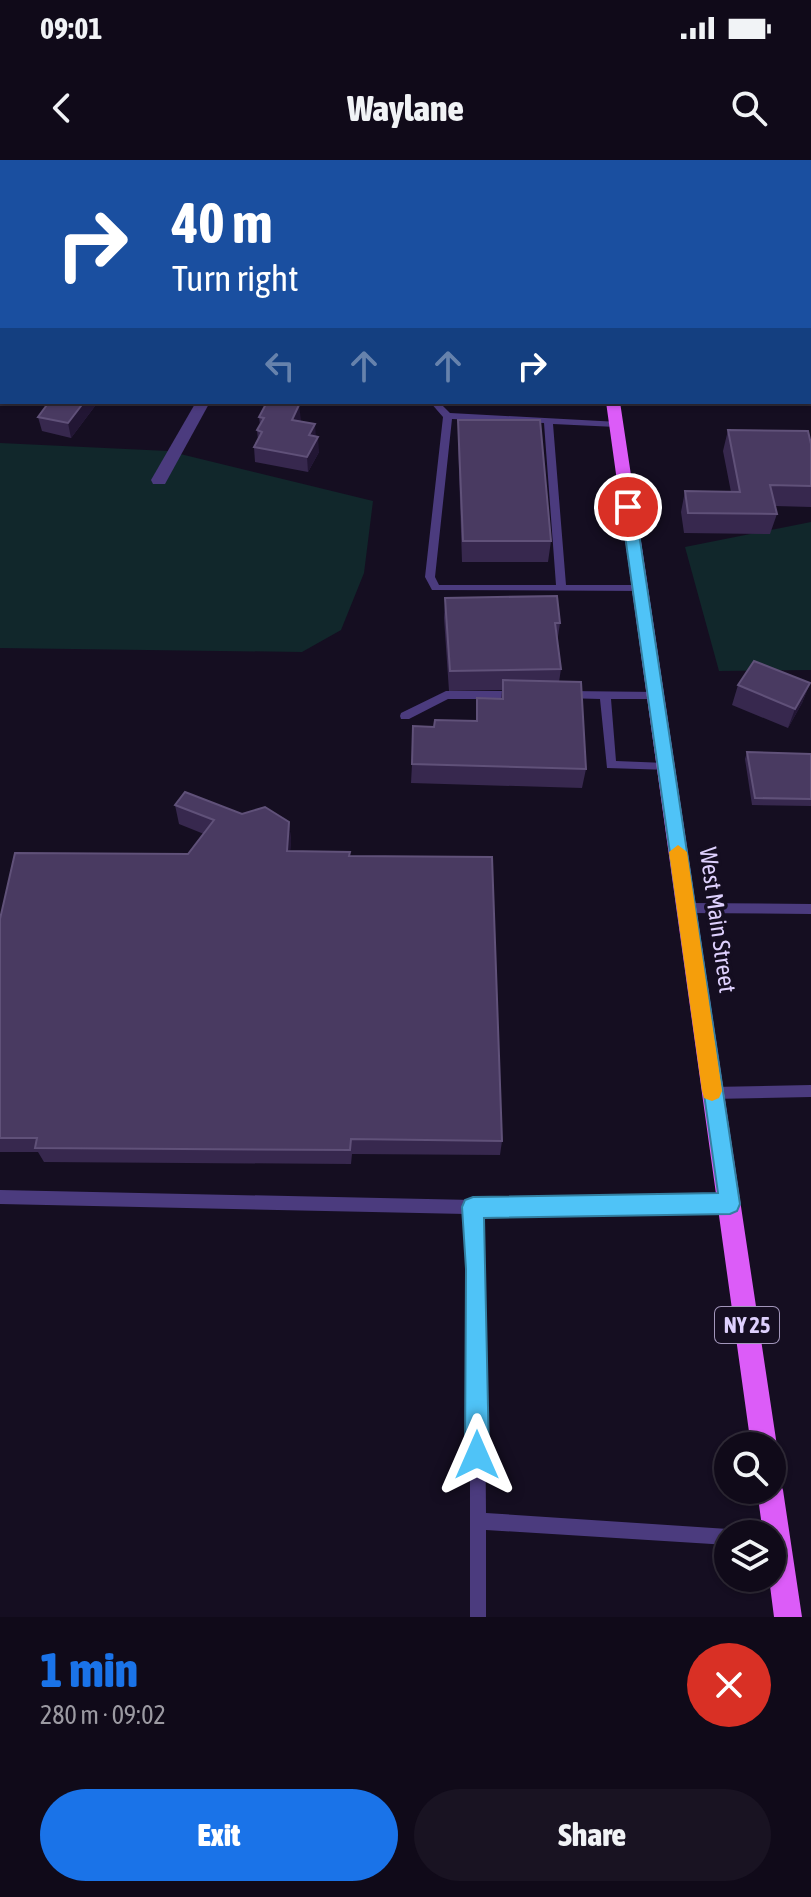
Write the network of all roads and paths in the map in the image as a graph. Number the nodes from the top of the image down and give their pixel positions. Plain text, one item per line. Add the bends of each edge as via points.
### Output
1 (202, 404) edge
2 (436, 404) edge
3 (613, 404) edge
4 (448, 416) junction
5 (548, 421) junction
6 (616, 424) junction
7 (159, 480) dead end
8 (561, 588) junction
9 (640, 589) junction
10 (525, 695) edge
11 (557, 695) edge
12 (605, 695) junction
13 (655, 695) junction
14 (405, 716) dead end
15 (666, 767) junction
16 (687, 908) junction
17 (811, 909) edge
18 (811, 1091) edge
19 (712, 1093) junction
20 (0, 1197) edge
21 (730, 1204) junction
22 (473, 1207) junction
23 (762, 1432) edge
24 (478, 1521) junction
25 (714, 1536) edge
26 (784, 1592) edge
27 (478, 1617) edge
28 (788, 1617) edge

1 - 7 street
2 - 4 lane
3 - 6 main road, West Main Street / NY 25
4 - 5 lane
4 - 8 lane via 430,577 436,588
5 - 6 lane
5 - 8 lane
6 - 9 main road, West Main Street / NY 25
8 - 9 lane
9 - 13 main road, West Main Street / NY 25
10 - 14 lane via 446,695
11 - 12 lane
12 - 13 lane
12 - 15 lane via 611,765
13 - 15 main road, West Main Street / NY 25
15 - 16 main road, West Main Street / NY 25
16 - 17 lane
16 - 19 main road, West Main Street / NY 25
18 - 19 lane
19 - 21 main road, West Main Street / NY 25
20 - 22 lane
21 - 22 lane
21 - 23 main road, West Main Street / NY 25
22 - 24 lane
24 - 25 lane
24 - 27 lane
26 - 28 main road

